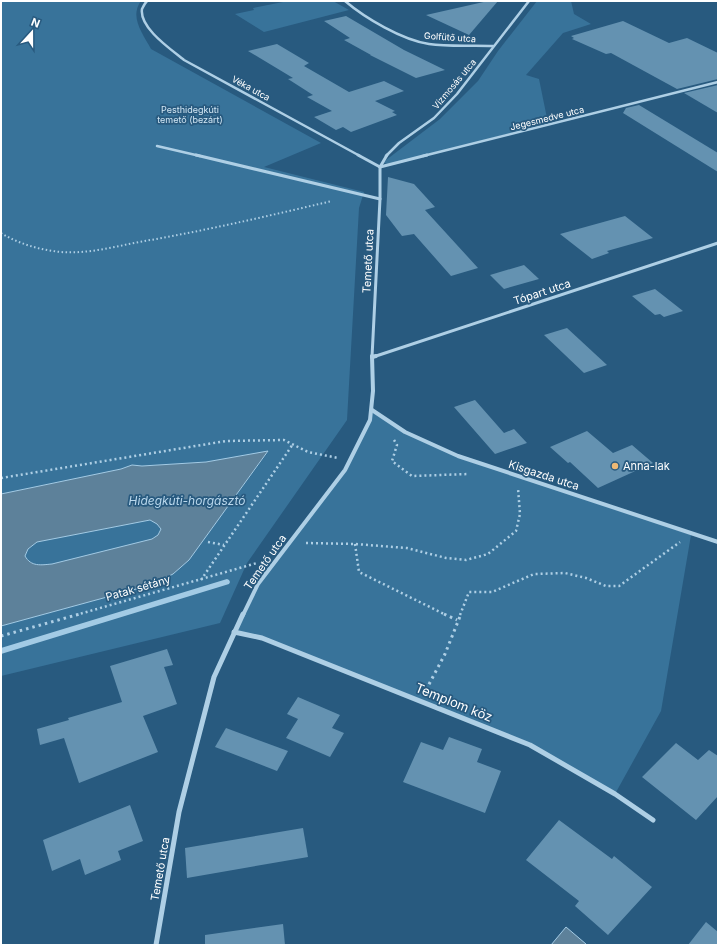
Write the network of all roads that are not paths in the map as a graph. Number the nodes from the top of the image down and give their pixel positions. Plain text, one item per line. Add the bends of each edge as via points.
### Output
1 (147, 1) edge
2 (345, 1) edge
3 (529, 1) edge
4 (493, 46) junction
5 (718, 82) edge
6 (157, 146) dead end
7 (380, 167) junction
8 (380, 199) junction
9 (718, 243) edge
10 (372, 357) junction
11 (372, 410) junction
12 (718, 542) edge
13 (234, 632) junction
14 (653, 820) dead end
15 (156, 945) edge

1 - 7 street, Véka utca via 140,12 145,24 184,60
2 - 4 street, Golfütő utca via 357,11 406,38 428,44
3 - 4 street, Vízmosás utca
4 - 7 street, Vízmosás utca via 457,94 434,118 388,153
5 - 7 street, Jegesmedve utca
6 - 8 street
7 - 8 street, Temető utca
8 - 10 street, Temető utca
9 - 10 street, Tópart utca
10 - 11 street, Temető utca
11 - 12 street, Kisgazda utca via 384,420 428,444 466,459
11 - 13 street, Temető utca via 370,420 345,470 258,584
13 - 14 street, Templom köz via 262,638 530,745 616,794
13 - 15 street, Temető utca via 214,677 179,812

